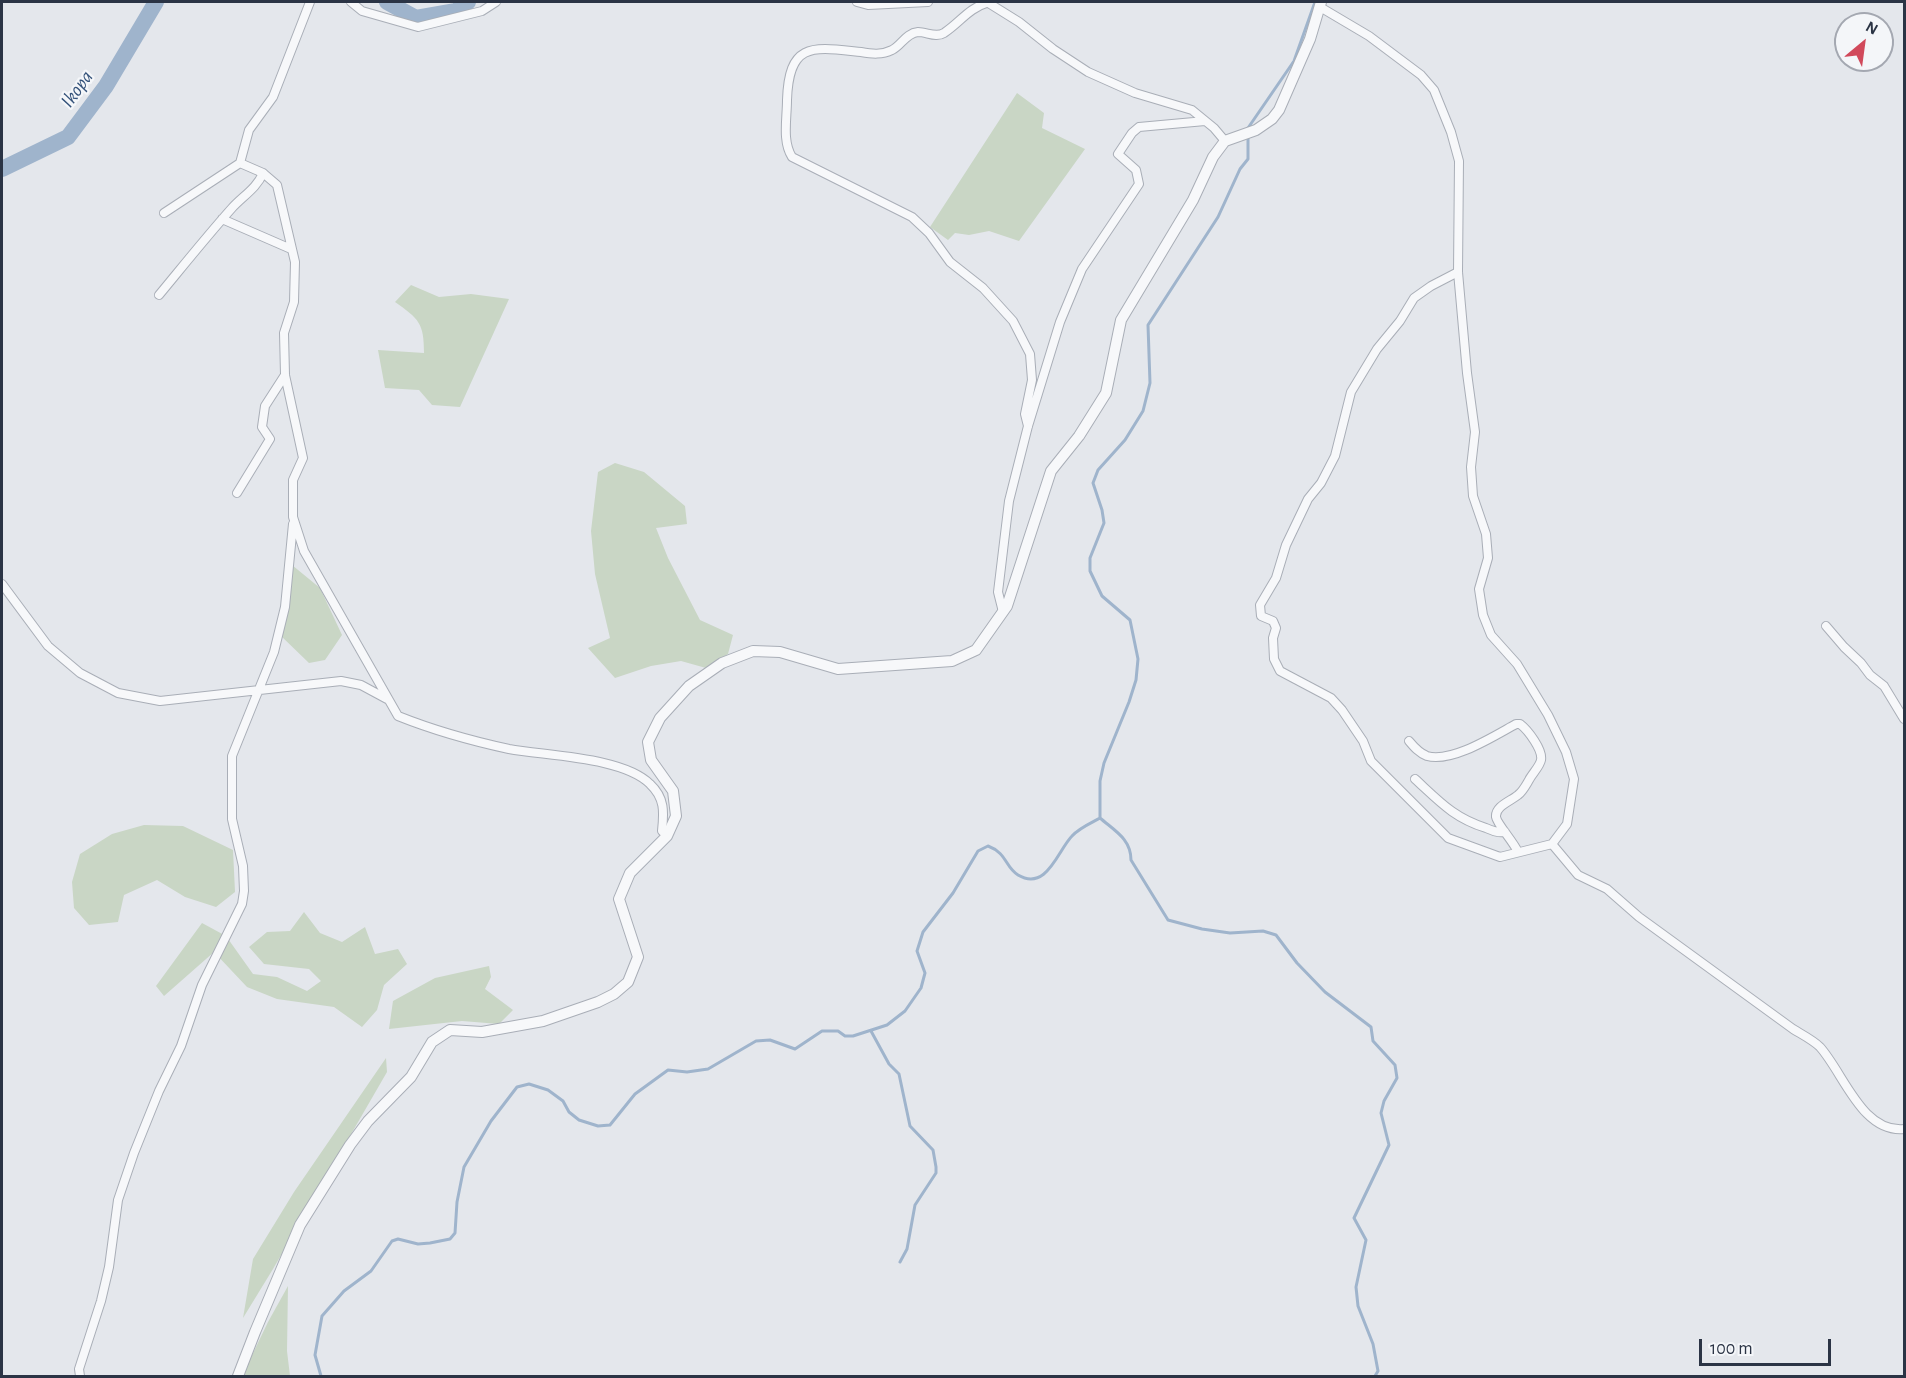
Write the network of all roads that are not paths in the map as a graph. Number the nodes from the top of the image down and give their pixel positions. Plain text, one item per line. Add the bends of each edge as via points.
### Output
1 (310, 2) edge
2 (351, 2) edge
3 (496, 2) edge
4 (856, 2) edge
5 (928, 2) edge
6 (988, 2) edge
7 (1321, 4) edge
8 (1206, 121) junction
9 (1228, 140) junction
10 (240, 163) junction
11 (263, 173) junction
12 (164, 213) dead end
13 (222, 219) junction
14 (291, 249) junction
15 (1458, 272) junction
16 (159, 295) dead end
17 (285, 375) junction
18 (1028, 426) junction
19 (237, 494) dead end
20 (293, 517) junction
21 (2, 584) edge
22 (1003, 612) junction
23 (1826, 626) dead end
24 (257, 690) junction
25 (388, 700) junction
26 (1905, 719) edge
27 (1408, 741) dead end
28 (1415, 779) dead end
29 (1505, 832) junction
30 (667, 836) junction
31 (1552, 844) junction
32 (1518, 852) junction
33 (1905, 1129) edge
34 (80, 1377) edge
35 (238, 1377) edge

1 - 10 street via 273,97 249,129
2 - 3 street via 363,10 418,27 482,11
4 - 5 street
6 - 8 street via 1088,72 1135,93 1192,110
6 - 18 street via 975,7 942,34 918,32 894,50 878,54 825,48 805,51 794,62 788,81 786,147 792,158 912,217 950,262 983,288 1012,321 1030,354 1032,380 1025,414
7 - 9 street via 1279,110 1256,130
7 - 15 street via 1421,75 1434,90 1460,161
8 - 9 street
8 - 18 street via 1139,127 1118,154 1136,170 1139,184 1082,269 1060,322
9 - 22 street via 1213,157 1193,200 1121,320 1106,393 1051,471
10 - 11 street
10 - 12 street
11 - 13 street
11 - 14 street via 277,184
13 - 14 street
13 - 16 street
14 - 17 street via 295,262 294,302 284,333
15 - 31 street via 1475,432 1473,496 1486,534 1488,558 1479,589 1483,615 1491,635 1517,664 1548,714 1574,779 1567,824
15 - 32 street via 1414,298 1351,392 1335,456 1308,499 1259,613 1273,621 1276,628 1274,659 1280,671 1331,698 1363,741 1371,760 1448,838 1500,857
17 - 19 street via 266,406 262,427 270,439
17 - 20 street via 303,458 293,480
18 - 22 street via 1009,501 998,592
20 - 24 street via 285,607 274,652
20 - 25 street via 304,551
21 - 24 street via 48,646 80,673 118,693 160,701
22 - 30 street via 976,650 952,661 838,669 780,652 753,651 722,663 689,686 660,718 648,742 651,760 673,791 676,816
23 - 26 street via 1884,686
24 - 25 street via 341,681 361,685
24 - 34 street via 232,756 232,819 243,866 242,904 202,985 181,1046 134,1153 118,1200 109,1267 79,1369
25 - 30 street via 398,716 421,725 508,748 595,762 638,775 650,783 664,806 662,831
27 - 29 street via 1419,752 1441,756 1470,748 1516,724 1526,728 1541,753 1541,761 1520,794 1496,813
28 - 29 street via 1453,814
29 - 32 street
30 - 35 street via 630,873 620,899 638,957 628,982 598,1002 543,1021 482,1032 450,1030 432,1042 411,1077 350,1145 300,1225
31 - 32 street
31 - 33 street via 1578,875 1606,889 1639,917 1819,1045 1875,1122 1894,1130

